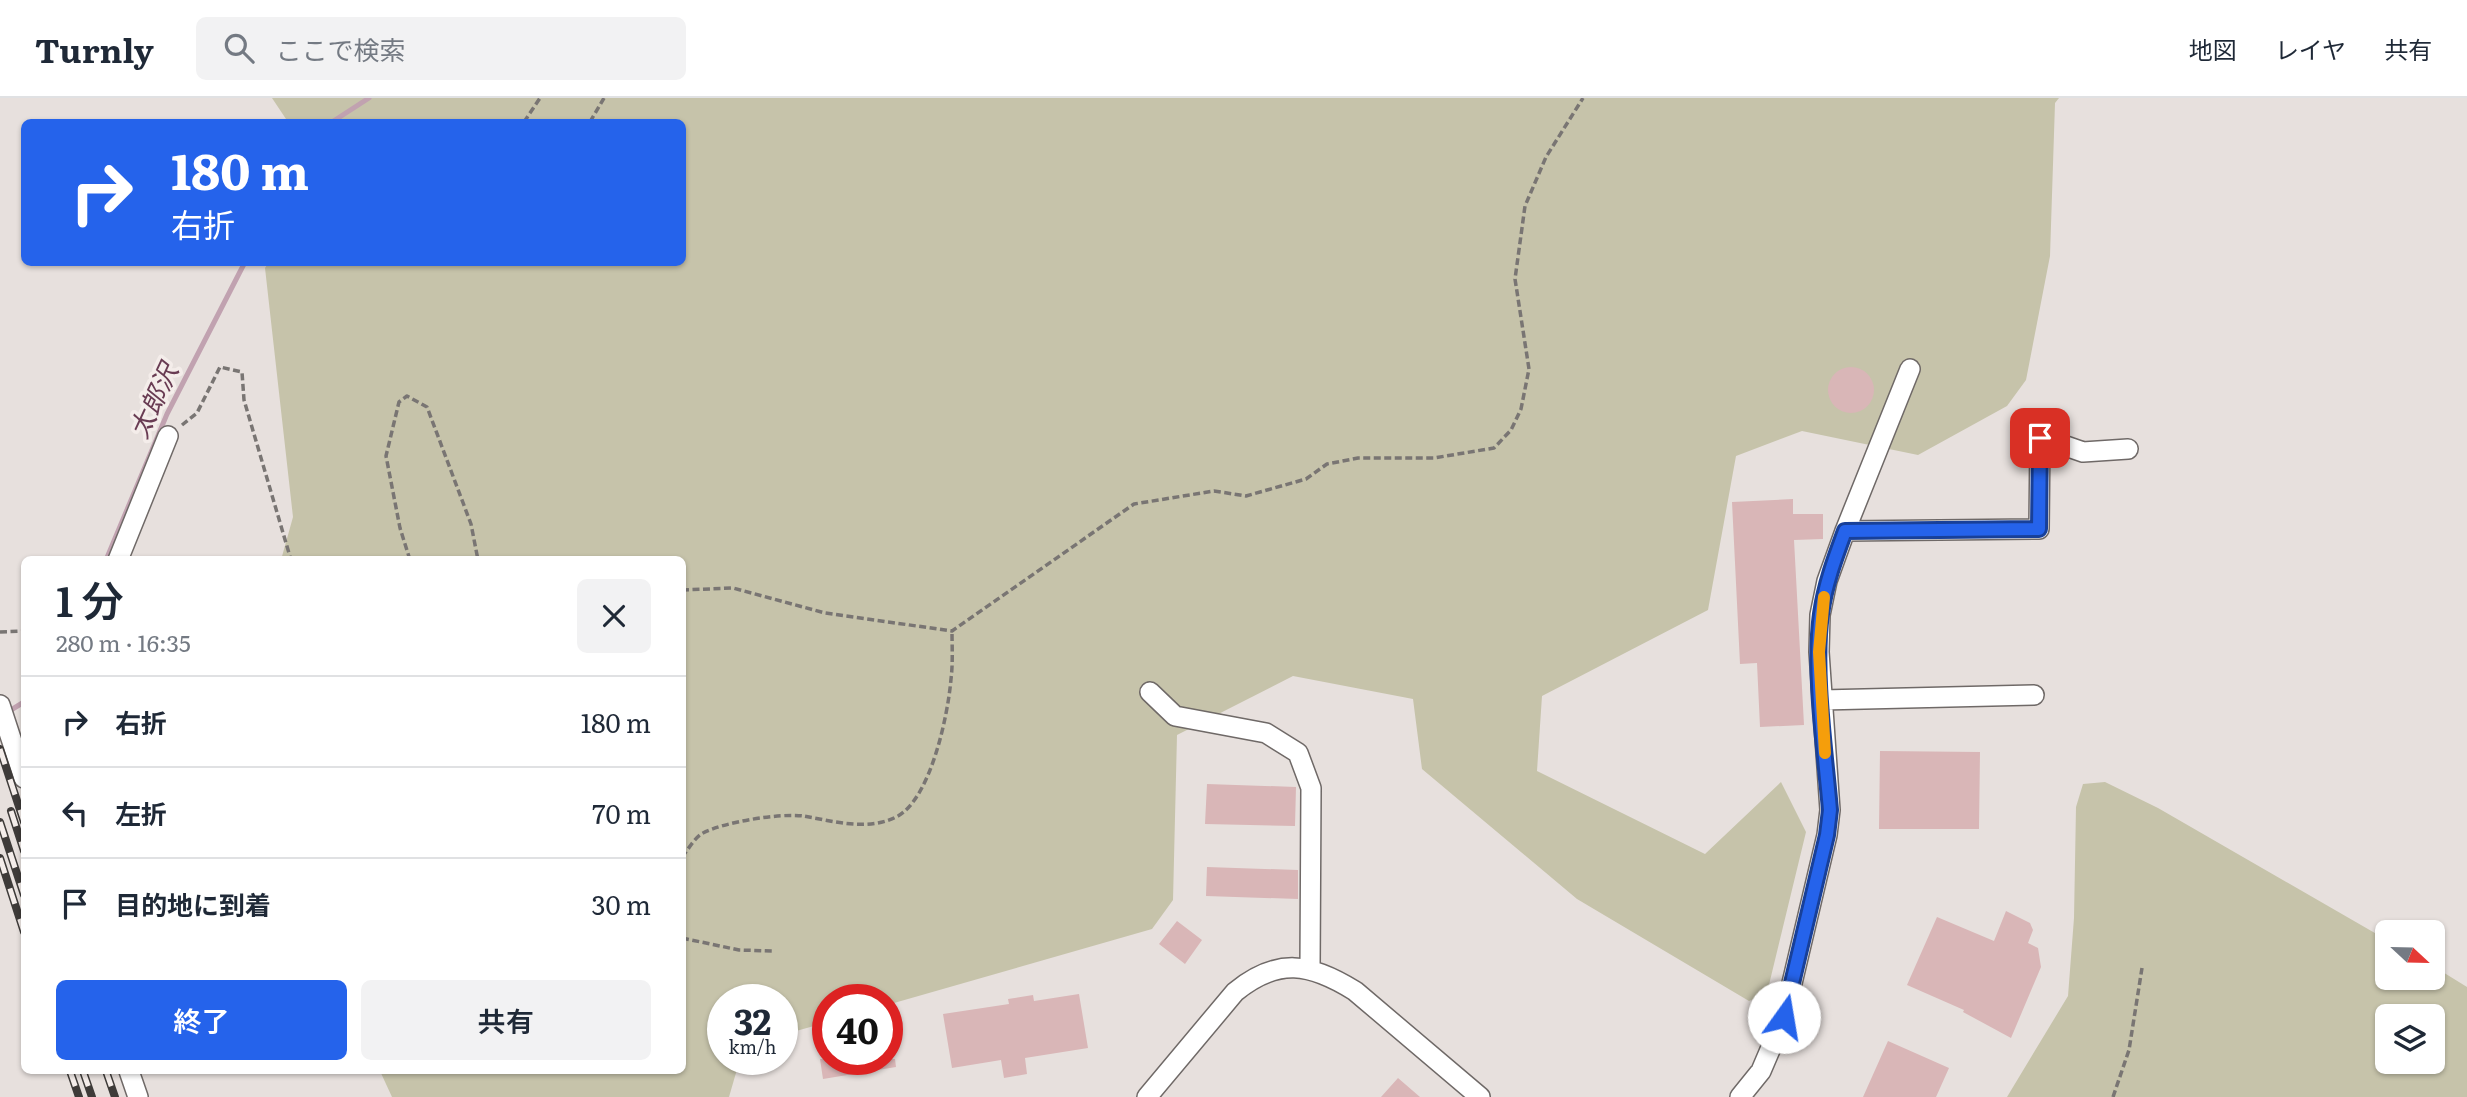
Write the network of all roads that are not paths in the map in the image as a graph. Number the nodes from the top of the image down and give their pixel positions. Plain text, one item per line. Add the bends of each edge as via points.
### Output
1 (1910, 369) dead end
2 (168, 436) road end
3 (2128, 449) dead end
4 (1845, 531) junction
5 (120, 556) edge
6 (1150, 692) dead end
7 (2034, 695) dead end
8 (1822, 700) junction
9 (12, 713) edge
10 (21, 762) edge
11 (1310, 968) junction
12 (130, 1074) edge
13 (138, 1097) edge
14 (1147, 1097) edge
15 (1480, 1097) edge
16 (1740, 1097) edge

1 - 4 street
2 - 5 street
3 - 4 street via 2083,452 2040,438 2039,529
4 - 8 street via 1820,615
6 - 11 street via 1175,716 1266,733 1298,752 1311,788
7 - 8 street
8 - 16 street via 1830,810 1827,835 1784,1017 1761,1071
9 - 10 street
11 - 14 street via 1269,970 1252,978
11 - 15 street via 1354,991
12 - 13 street

